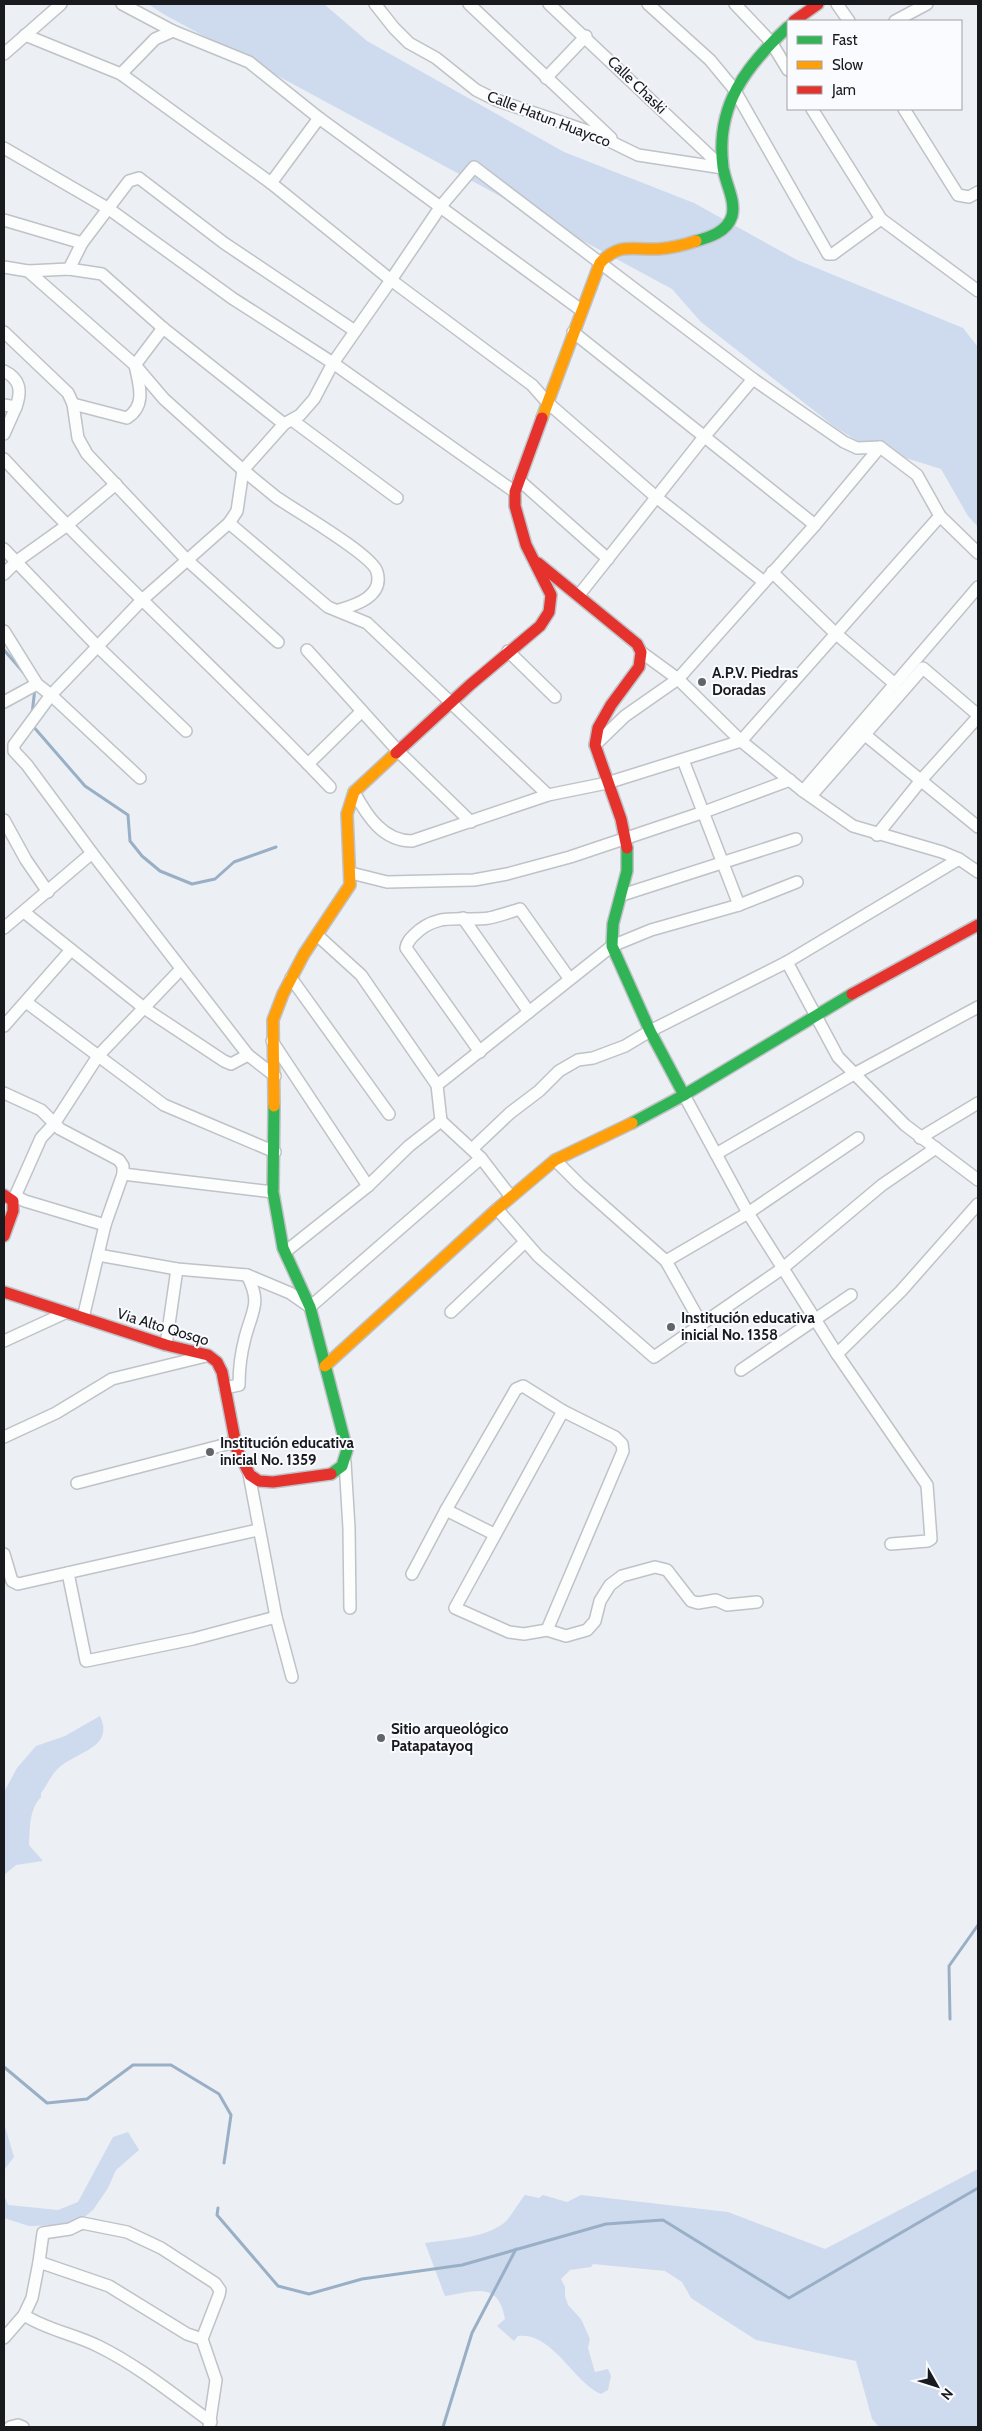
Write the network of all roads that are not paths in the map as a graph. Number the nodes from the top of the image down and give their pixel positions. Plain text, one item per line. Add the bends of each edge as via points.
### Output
1 (61, 4) edge
2 (122, 4) edge
3 (376, 4) edge
4 (469, 4) edge
5 (549, 4) edge
6 (648, 4) edge
7 (734, 4) edge
8 (818, 4) edge
9 (836, 4) edge
10 (926, 4) edge
11 (795, 20) edge
12 (848, 20) edge
13 (897, 20) edge
14 (787, 28) edge
15 (173, 31) junction
16 (25, 35) junction
17 (586, 36) junction
18 (771, 42) junction
19 (6, 47) edge
20 (787, 68) edge
21 (121, 74) junction
22 (546, 78) junction
23 (734, 89) junction
24 (813, 110) edge
25 (905, 110) edge
26 (319, 118) junction
27 (620, 146) junction
28 (4, 148) edge
29 (723, 168) junction
30 (271, 184) junction
31 (978, 192) edge
32 (441, 206) junction
33 (109, 209) junction
34 (881, 218) junction
35 (4, 220) edge
36 (82, 243) junction
37 (600, 263) junction
38 (4, 267) edge
39 (69, 269) junction
40 (28, 271) junction
41 (391, 280) junction
42 (978, 291) edge
43 (581, 310) junction
44 (163, 328) junction
45 (355, 331) junction
46 (4, 332) edge
47 (573, 332) junction
48 (333, 364) junction
49 (135, 365) junction
50 (4, 371) edge
51 (753, 379) junction
52 (548, 403) junction
53 (73, 404) junction
54 (4, 405) edge
55 (16, 407) junction
56 (288, 422) junction
57 (4, 434) edge
58 (704, 437) junction
59 (880, 447) junction
60 (4, 459) edge
61 (243, 470) junction
62 (519, 480) junction
63 (116, 484) junction
64 (515, 492) junction
65 (656, 497) junction
66 (397, 498) dead end
67 (940, 516) junction
68 (228, 523) junction
69 (815, 524) junction
70 (66, 526) junction
71 (4, 549) edge
72 (978, 553) edge
73 (186, 559) junction
74 (608, 559) junction
75 (535, 560) junction
76 (17, 562) junction
77 (4, 574) edge
78 (768, 577) junction
79 (978, 587) edge
80 (578, 595) junction
81 (142, 600) junction
82 (338, 610) junction
83 (4, 631) edge
84 (834, 632) junction
85 (278, 642) dead end
86 (98, 647) junction
87 (307, 650) dead end
88 (508, 651) junction
89 (641, 652) junction
90 (678, 679) junction
91 (37, 684) junction
92 (895, 684) junction
93 (51, 695) junction
94 (556, 697) dead end
95 (4, 702) edge
96 (451, 702) junction
97 (362, 711) junction
98 (978, 716) edge
99 (186, 732) dead end
100 (864, 734) junction
101 (741, 741) junction
102 (595, 745) junction
103 (399, 752) junction
104 (683, 760) junction
105 (308, 764) junction
106 (140, 778) dead end
107 (922, 779) junction
108 (790, 780) junction
109 (607, 783) junction
110 (330, 788) dead end
111 (354, 792) junction
112 (807, 793) junction
113 (548, 795) junction
114 (704, 812) junction
115 (4, 820) edge
116 (471, 822) junction
117 (978, 827) edge
118 (878, 834) junction
119 (626, 838) junction
120 (796, 839) dead end
121 (92, 853) junction
122 (959, 859) junction
123 (722, 863) junction
124 (978, 872) edge
125 (351, 873) junction
126 (797, 882) dead end
127 (48, 892) junction
128 (622, 895) junction
129 (738, 905) junction
130 (24, 912) junction
131 (463, 918) junction
132 (978, 925) edge
133 (4, 928) edge
134 (317, 935) junction
135 (612, 946) junction
136 (71, 950) junction
137 (787, 962) junction
138 (181, 969) junction
139 (291, 978) junction
140 (569, 978) junction
141 (26, 1002) junction
142 (978, 1007) edge
143 (144, 1008) junction
144 (529, 1012) junction
145 (814, 1015) junction
146 (4, 1026) edge
147 (650, 1031) junction
148 (272, 1042) junction
149 (480, 1052) junction
150 (248, 1055) junction
151 (98, 1056) junction
152 (854, 1074) junction
153 (275, 1076) junction
154 (437, 1084) junction
155 (4, 1094) edge
156 (684, 1095) junction
157 (978, 1103) edge
158 (389, 1114) dead end
159 (440, 1120) junction
160 (54, 1124) junction
161 (858, 1138) dead end
162 (920, 1138) junction
163 (936, 1148) junction
164 (472, 1149) junction
165 (275, 1152) junction
166 (716, 1154) junction
167 (481, 1158) junction
168 (555, 1160) junction
169 (123, 1174) junction
170 (978, 1180) edge
171 (368, 1186) junction
172 (273, 1192) junction
173 (10, 1197) edge
174 (511, 1197) junction
175 (978, 1204) edge
176 (497, 1209) junction
177 (748, 1213) junction
178 (104, 1225) junction
179 (4, 1236) edge
180 (525, 1242) junction
181 (285, 1252) junction
182 (98, 1254) junction
183 (666, 1261) junction
184 (783, 1268) junction
185 (177, 1269) junction
186 (247, 1275) junction
187 (4, 1292) edge
188 (850, 1295) dead end
189 (310, 1307) junction
190 (451, 1312) dead end
191 (65, 1313) junction
192 (82, 1318) junction
193 (816, 1319) junction
194 (702, 1325) junction
195 (4, 1342) edge
196 (166, 1345) junction
197 (837, 1354) junction
198 (208, 1355) junction
199 (326, 1366) junction
200 (741, 1370) dead end
201 (225, 1388) junction
202 (563, 1411) junction
203 (4, 1437) edge
204 (235, 1442) junction
205 (345, 1462) junction
206 (249, 1474) junction
207 (77, 1483) dead end
208 (446, 1510) junction
209 (258, 1530) junction
210 (494, 1534) junction
211 (891, 1544) dead end
212 (4, 1554) edge
213 (68, 1573) junction
214 (412, 1574) dead end
215 (757, 1602) dead end
216 (350, 1608) dead end
217 (276, 1617) junction
218 (547, 1630) junction
219 (292, 1677) dead end
220 (39, 2262) junction
221 (24, 2315) junction
222 (4, 2338) edge
223 (202, 2339) junction
224 (210, 2425) edge
225 (10, 2427) edge
226 (23, 2427) edge

1 - 16 street
2 - 15 street
3 - 27 street, Calle Hatun Huaycco via 409,42 436,58 476,90
4 - 22 street
5 - 17 street, Calle Chaski
6 - 23 street via 710,60
7 - 18 street
8 - 11 street
9 - 12 street
10 - 13 street
14 - 18 street
15 - 21 street via 155,39
15 - 26 street via 249,62
16 - 19 street
16 - 21 street
17 - 22 street
17 - 29 street, Calle Chaski
18 - 20 street
18 - 23 street
21 - 30 street
22 - 27 street
23 - 29 street via 724,134
23 - 34 street via 828,254 833,254
24 - 34 street
25 - 31 street via 958,195 969,197
26 - 30 street
26 - 32 street
27 - 29 street, Calle Hatun Huaycco via 638,155
28 - 33 street
29 - 37 street via 732,198 732,216 724,230 713,236 660,249 622,247 607,254
30 - 41 street
32 - 37 street via 474,166
32 - 41 street
32 - 43 street
33 - 36 street
33 - 45 street via 129,181 145,180 224,244
33 - 48 street via 232,298
34 - 42 street
35 - 36 street
36 - 39 street
37 - 43 street
37 - 51 street
38 - 40 street
39 - 40 street
39 - 44 street via 102,274
40 - 49 street
41 - 45 street
41 - 52 street via 532,385
43 - 47 street
44 - 49 street
44 - 56 street
45 - 48 street
46 - 53 street via 68,393
47 - 52 street
47 - 58 street
48 - 56 street via 314,399 300,415
48 - 64 street
49 - 53 street via 141,400 136,412 127,418
49 - 61 street via 164,399
50 - 55 street via 14,376 19,385 20,397
51 - 58 street
51 - 59 street via 844,442 857,448
52 - 62 street
52 - 65 street
53 - 63 street via 78,438 87,454
54 - 55 street
55 - 57 street
56 - 61 street
56 - 66 street
58 - 65 street
58 - 69 street
59 - 67 street via 917,475
59 - 69 street
60 - 70 street
61 - 68 street via 237,511
61 - 82 street via 276,497 374,564 378,582 373,594 365,601
62 - 64 street
62 - 74 street
63 - 70 street
63 - 73 street
64 - 75 street via 514,506 520,532
65 - 74 street
65 - 78 street
67 - 72 street
67 - 84 street
68 - 73 street
68 - 82 street via 328,607
69 - 78 street
70 - 76 street
70 - 81 street
71 - 76 street
73 - 81 street
73 - 85 street
74 - 80 street
75 - 80 street
75 - 88 street via 552,606 540,626
76 - 77 street
76 - 86 street
78 - 84 street
78 - 90 street
79 - 92 street
80 - 89 street via 637,644
81 - 86 street
81 - 105 street
82 - 96 street via 367,623
83 - 91 street
84 - 92 street
84 - 101 street
86 - 93 street
86 - 99 street
87 - 97 street
88 - 94 street
88 - 96 street
89 - 90 street
89 - 102 street via 639,667 598,728
90 - 101 street
90 - 102 street via 624,716
91 - 93 street
91 - 95 street
92 - 112 street
93 - 106 street
93 - 121 street via 14,745 14,751
96 - 103 street
96 - 113 street
97 - 103 street
97 - 105 street
98 - 100 street via 923,668
98 - 107 street
100 - 107 street
100 - 112 street
101 - 104 street
101 - 108 street
102 - 109 street
103 - 111 street
103 - 116 street
104 - 109 street
104 - 114 street
105 - 110 street
107 - 117 street
107 - 118 street
108 - 112 street
108 - 114 street
109 - 113 street
109 - 119 street
111 - 116 street via 375,824 392,838 403,841
111 - 125 street via 346,811
112 - 118 street via 853,826
113 - 116 street
114 - 119 street
114 - 123 street
115 - 127 street
118 - 122 street
119 - 125 street via 570,857 474,880 387,882
119 - 128 street via 628,860
120 - 123 street
121 - 127 street
121 - 138 street
122 - 124 street
122 - 137 street
123 - 128 street
123 - 129 street
125 - 134 street via 350,885
126 - 129 street
127 - 130 street
128 - 135 street via 610,933
129 - 135 street via 651,930
130 - 133 street
130 - 136 street
131 - 140 street via 489,918 520,909
131 - 144 street
131 - 149 street via 430,922 409,940 406,948
132 - 145 street
134 - 139 street
134 - 154 street via 361,974
135 - 140 street
135 - 147 street
136 - 141 street
136 - 143 street
137 - 145 street
137 - 147 street
138 - 143 street
138 - 150 street
139 - 148 street via 273,1020
139 - 158 street
140 - 144 street
141 - 146 street
141 - 151 street
142 - 152 street
143 - 150 street via 224,1061 231,1064
143 - 151 street
144 - 149 street
145 - 152 street via 838,1057
145 - 156 street
147 - 156 street
147 - 164 street via 625,1046 578,1060 559,1071
148 - 153 street
148 - 171 street
149 - 154 street
150 - 153 street
151 - 160 street
151 - 165 street via 164,1105
152 - 162 street
152 - 166 street
153 - 165 street
154 - 159 street
155 - 160 street via 41,1110
156 - 166 street
156 - 168 street
157 - 162 street
159 - 164 street
159 - 171 street
160 - 169 street via 119,1160
160 - 173 street via 41,1138
161 - 177 street
162 - 163 street
163 - 170 street
163 - 184 street via 882,1186
164 - 167 street
165 - 172 street
166 - 177 street
167 - 174 street
167 - 189 street
168 - 174 street
168 - 183 street
169 - 172 street
169 - 178 street
171 - 181 street
172 - 181 street
173 - 178 street
173 - 179 street via 13,1211
174 - 176 street
175 - 197 street via 901,1291
176 - 180 street
176 - 199 street
177 - 183 street
177 - 184 street
178 - 182 street
180 - 190 street
180 - 194 street via 654,1357
181 - 189 street
182 - 185 street
182 - 192 street
183 - 194 street
184 - 193 street
184 - 194 street
185 - 186 street
185 - 196 street
186 - 189 street via 290,1293
186 - 201 street via 255,1290 254,1312 245,1337 239,1384
187 - 191 street, Via Alto Qosqo
188 - 193 street
189 - 199 street
191 - 192 street, Via Alto Qosqo
191 - 195 street
192 - 196 street, Via Alto Qosqo
193 - 197 street
193 - 200 street
196 - 198 street, Via Alto Qosqo
197 - 211 street via 928,1485 931,1539
198 - 201 street, Via Alto Qosqo via 220,1367
198 - 203 street via 112,1380 56,1414
199 - 205 street via 347,1450
201 - 204 street, Via Alto Qosqo
202 - 208 street via 519,1386
202 - 210 street
202 - 218 street via 615,1437 622,1444 623,1451
204 - 206 street, Via Alto Qosqo
204 - 207 street
205 - 206 street via 328,1475 259,1481
205 - 216 street
206 - 209 street
208 - 210 street
208 - 214 street
209 - 213 street
209 - 217 street
210 - 218 street via 455,1608 509,1632 524,1634
212 - 213 street via 12,1581 18,1584
213 - 217 street via 86,1661 193,1639
215 - 218 street via 727,1605 716,1600 691,1601 666,1570 655,1567 622,1576 610,1585 600,1602 595,1621 587,1630 566,1636
217 - 219 street
220 - 221 street via 32,2298
220 - 223 street via 109,2286 187,2334
220 - 223 street via 43,2233 70,2229 82,2223 127,2232 161,2248 215,2283 220,2290
221 - 222 street
221 - 224 street via 128,2363
223 - 224 street via 216,2380
225 - 226 street

